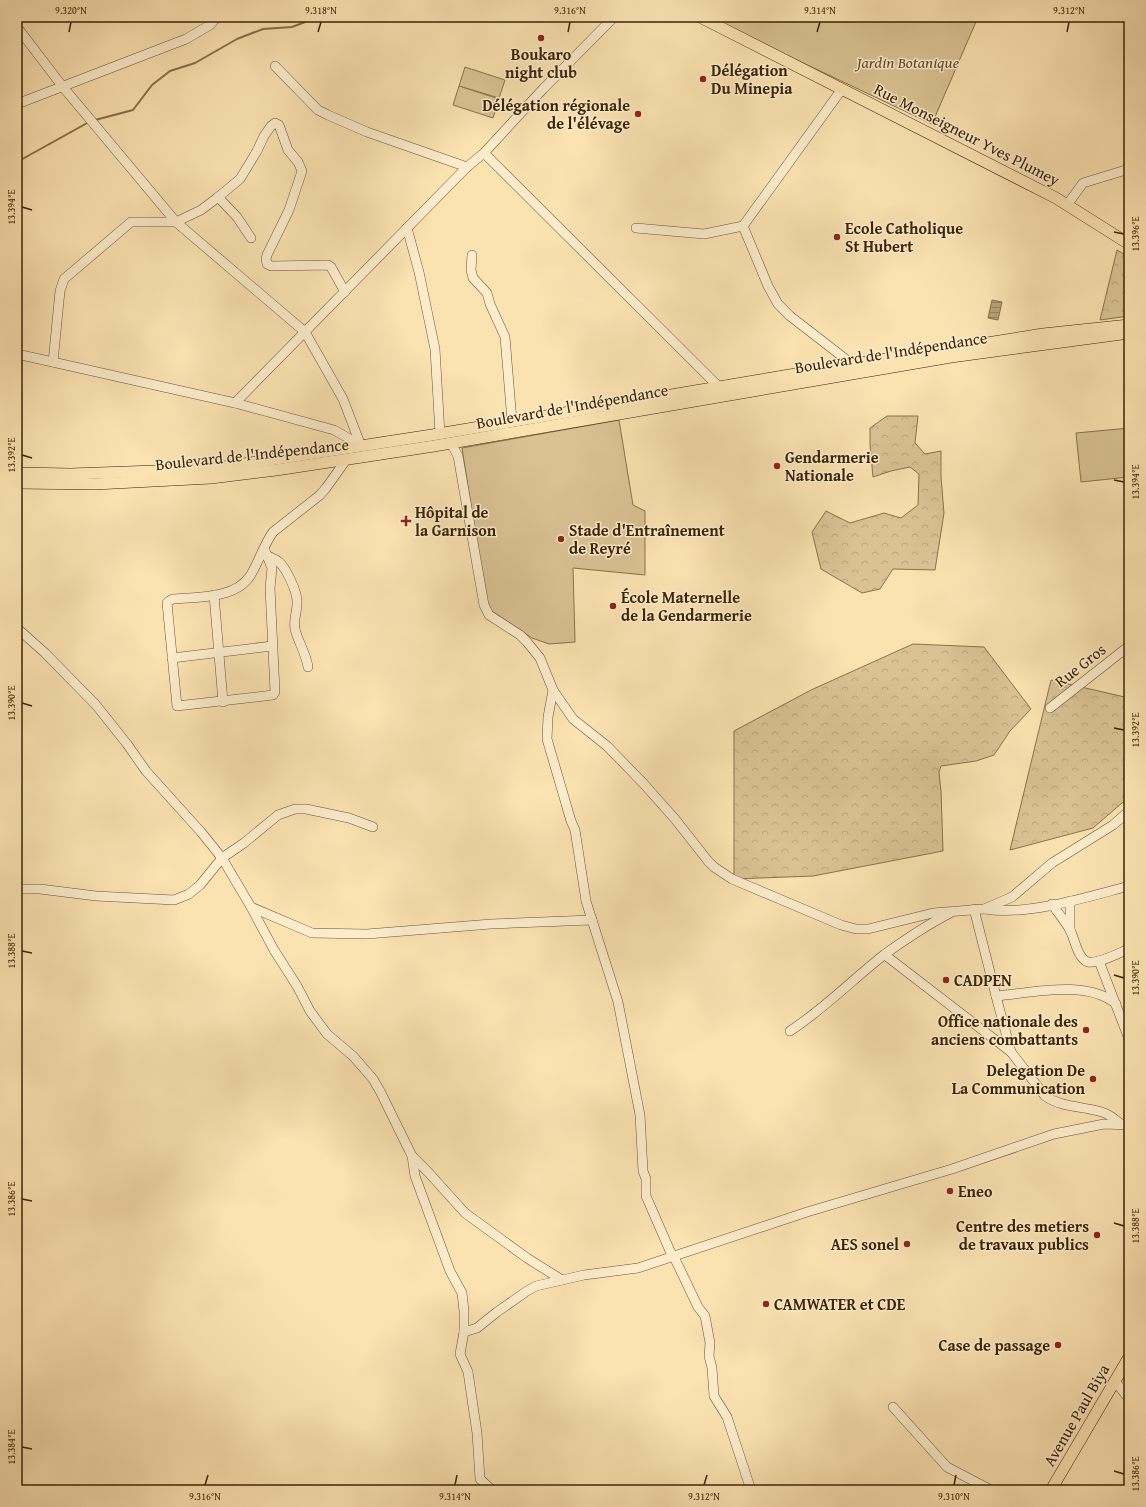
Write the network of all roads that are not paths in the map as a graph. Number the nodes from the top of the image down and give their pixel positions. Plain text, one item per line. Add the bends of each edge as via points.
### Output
1 (217, 17) edge
2 (614, 17) edge
3 (700, 17) edge
4 (17, 27) edge
5 (275, 66) dead end
6 (63, 87) junction
7 (842, 89) junction
8 (17, 104) edge
9 (484, 153) junction
10 (467, 167) junction
11 (1129, 169) edge
12 (218, 197) junction
13 (1067, 205) junction
14 (176, 222) junction
15 (743, 226) junction
16 (407, 228) junction
17 (636, 228) dead end
18 (251, 238) dead end
19 (1129, 244) edge
20 (472, 255) dead end
21 (345, 292) junction
22 (1129, 325) edge
23 (305, 332) junction
24 (1129, 333) edge
25 (17, 354) edge
26 (53, 362) junction
27 (852, 364) junction
28 (718, 386) junction
29 (235, 403) junction
30 (512, 421) junction
31 (440, 434) junction
32 (451, 443) junction
33 (359, 446) junction
34 (346, 460) junction
35 (17, 473) edge
36 (17, 483) edge
37 (264, 548) junction
38 (268, 556) junction
39 (214, 595) junction
40 (17, 628) edge
41 (272, 646) junction
42 (1129, 646) edge
43 (219, 652) junction
44 (172, 658) junction
45 (308, 667) dead end
46 (553, 690) junction
47 (223, 702) junction
48 (1050, 708) dead end
49 (1129, 812) edge
50 (373, 827) dead end
51 (222, 858) junction
52 (1129, 886) edge
53 (17, 890) edge
54 (1070, 901) junction
55 (1052, 904) junction
56 (251, 907) junction
57 (974, 909) junction
58 (984, 909) junction
59 (954, 910) junction
60 (592, 920) junction
61 (1070, 930) junction
62 (1129, 949) edge
63 (885, 955) junction
64 (1099, 961) junction
65 (996, 996) junction
66 (1116, 1004) junction
67 (790, 1031) dead end
68 (1129, 1039) edge
69 (1011, 1052) junction
70 (1126, 1122) edge
71 (412, 1156) junction
72 (673, 1256) junction
73 (562, 1280) junction
74 (464, 1332) junction
75 (1129, 1357) edge
76 (1115, 1381) junction
77 (1129, 1399) edge
78 (893, 1407) dead end
79 (1053, 1489) edge
80 (492, 1490) edge
81 (751, 1490) edge
82 (991, 1490) edge

1 - 6 street via 210,25 186,39
2 - 9 street
3 - 7 main road, Rue Monseigneur Yves Plumey
4 - 6 street
5 - 10 street via 323,113 367,132
6 - 8 street
6 - 14 street
7 - 13 main road, Rue Monseigneur Yves Plumey
7 - 15 street
9 - 10 street
9 - 28 street
10 - 16 street
11 - 13 street via 1083,183
12 - 14 street via 201,210
12 - 18 street via 237,217
12 - 21 street via 240,179 271,126 275,123 279,125 288,150 302,171 289,210 267,255 267,264 328,265
13 - 19 main road, Rue Monseigneur Yves Plumey
14 - 23 street
14 - 26 street via 131,222 64,279 60,291
15 - 17 street via 704,234
15 - 27 street via 778,304
16 - 21 street
16 - 31 street via 435,349
20 - 30 street via 473,278 487,293 504,337
21 - 23 street
22 - 27 main road, Boulevard de l'Indépendance via 1044,334
23 - 29 street
23 - 33 street via 343,399
24 - 32 main road, Boulevard de l'Indépendance via 950,357
25 - 26 street
26 - 29 street
27 - 28 main road, Boulevard de l'Indépendance
28 - 30 main road, Boulevard de l'Indépendance
29 - 33 street via 334,430
30 - 31 main road, Boulevard de l'Indépendance
31 - 33 main road, Boulevard de l'Indépendance
32 - 34 main road, Boulevard de l'Indépendance
32 - 46 street via 458,456 484,605 489,615 520,635 540,658
33 - 35 main road, Boulevard de l'Indépendance via 211,469 71,474
34 - 36 main road, Boulevard de l'Indépendance via 210,478 96,484
34 - 37 street via 320,495 273,532
37 - 38 street
37 - 39 street via 245,583 228,592
38 - 41 street via 272,573
38 - 45 street via 281,564 298,600 295,630
39 - 43 street
39 - 44 street via 167,603
40 - 51 street via 96,705 146,771
41 - 43 street
41 - 47 street via 276,689 273,695
42 - 48 street, Rue Gros
43 - 44 street
43 - 47 street
44 - 47 street via 177,706
46 - 59 street via 573,719 607,746 644,783 708,861 732,879 856,929 868,930
46 - 60 street via 547,739 570,821 575,830 586,901
49 - 58 street via 1113,825 1052,863 1012,897
50 - 51 street via 349,818 295,809 278,815
51 - 53 street via 200,885 174,900 96,896 40,889
51 - 56 street
52 - 54 street
54 - 55 street
54 - 61 street
55 - 58 street via 1014,911
55 - 61 street
56 - 60 street via 312,933 367,934 491,924
56 - 71 street via 310,1011 327,1034 353,1056 373,1080
57 - 58 street
57 - 59 street
57 - 65 street
59 - 63 street via 925,926
60 - 72 street via 618,1002 640,1115 646,1196
61 - 64 street via 1084,960
62 - 64 street
63 - 67 street via 812,1017
63 - 69 street
64 - 66 street
65 - 66 street via 1070,989 1098,993
65 - 69 street
66 - 68 street
69 - 70 street via 1045,1096 1052,1101 1103,1112
70 - 72 street via 1054,1134 952,1169 807,1212
71 - 73 street via 465,1213
71 - 74 street via 416,1176 450,1271 462,1293
72 - 73 street via 632,1270
72 - 81 street via 705,1316 714,1396 727,1417
73 - 74 street via 536,1286 477,1328
74 - 80 street via 460,1354 468,1372 477,1433 480,1479
75 - 76 main road, Avenue Paul Biya
76 - 77 street
76 - 79 main road, Avenue Paul Biya
78 - 82 street via 947,1467

